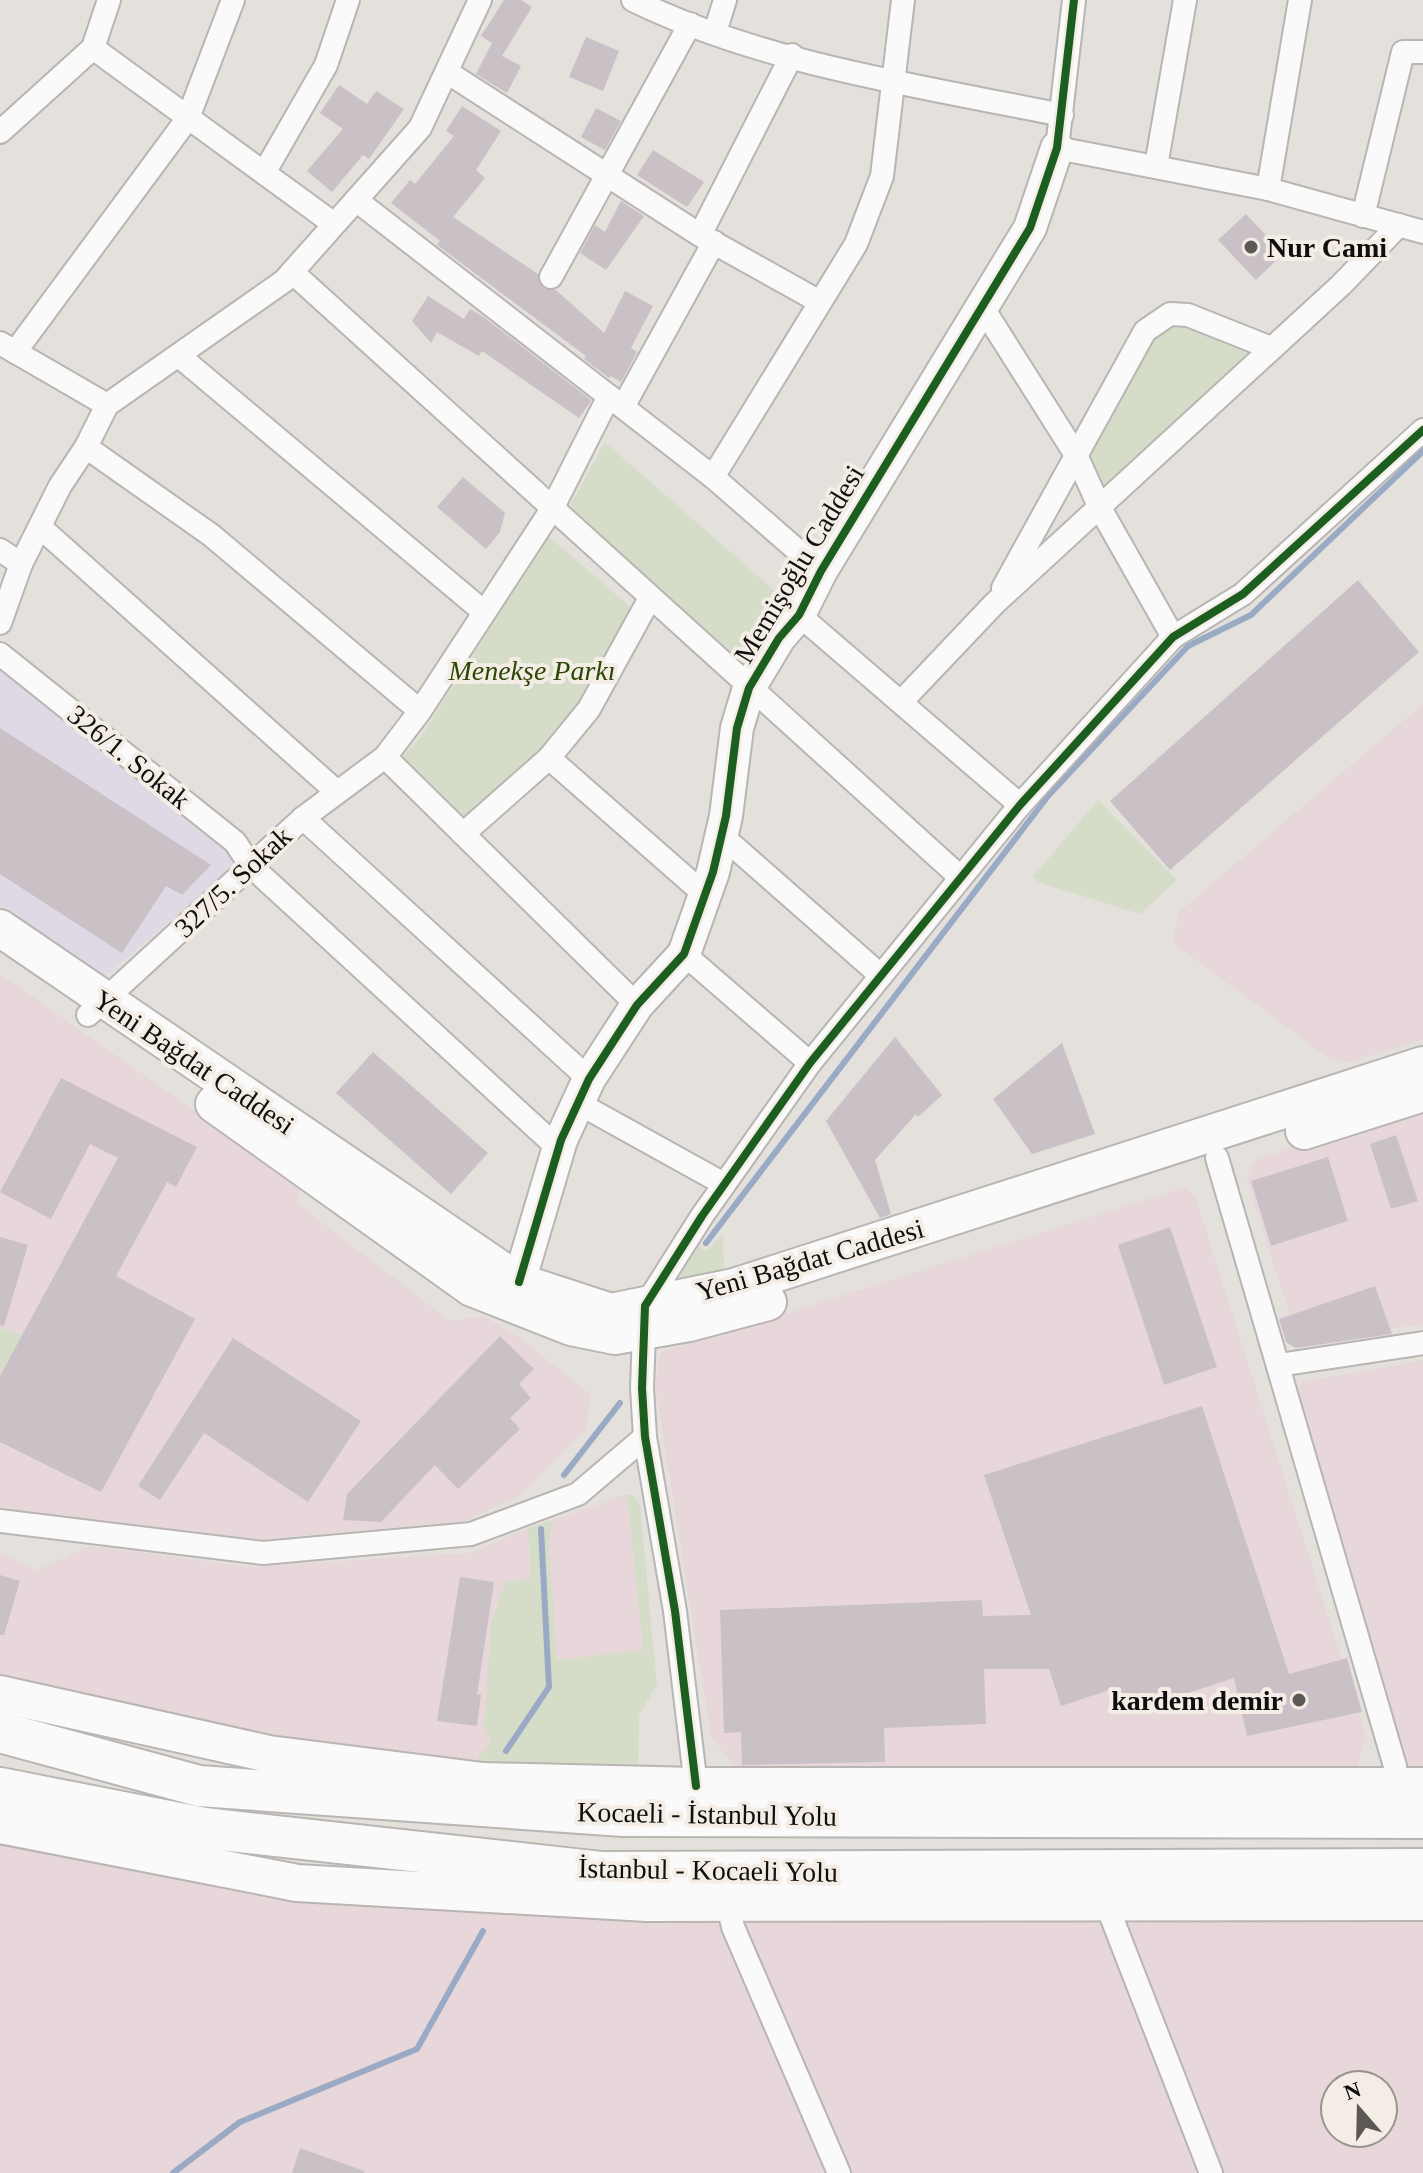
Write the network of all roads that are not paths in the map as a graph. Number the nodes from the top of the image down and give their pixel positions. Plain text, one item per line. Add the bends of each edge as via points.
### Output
1 (233, 0) edge
2 (348, 0) edge
3 (480, 0) edge
4 (633, 0) edge
5 (725, 0) edge
6 (903, 0) edge
7 (1074, 0) edge
8 (1185, 0) edge
9 (1300, 0) edge
10 (102, 3) edge
11 (655, 6) edge
12 (690, 24) junction
13 (715, 32) junction
14 (93, 48) junction
15 (1423, 52) edge
16 (792, 55) junction
17 (447, 72) junction
18 (892, 80) junction
19 (1062, 115) junction
20 (188, 118) junction
21 (0, 132) edge
22 (1057, 148) junction
23 (1156, 166) junction
24 (264, 173) junction
25 (606, 174) junction
26 (1268, 189) junction
27 (356, 200) junction
28 (1363, 216) junction
29 (334, 224) junction
30 (1399, 225) junction
31 (1423, 232) edge
32 (707, 238) junction
33 (292, 272) junction
34 (551, 277) dead end
35 (820, 302) junction
36 (981, 305) junction
37 (8, 348) edge
38 (1271, 348) junction
39 (179, 356) junction
40 (616, 402) junction
41 (107, 405) junction
42 (1423, 430) edge
43 (86, 447) junction
44 (1076, 455) junction
45 (713, 477) junction
46 (1100, 508) junction
47 (552, 509) junction
48 (40, 527) junction
49 (0, 550) edge
50 (21, 564) junction
51 (821, 571) junction
52 (650, 598) junction
53 (995, 603) junction
54 (484, 612) junction
55 (799, 615) junction
56 (0, 623) edge
57 (1173, 637) junction
58 (0, 654) edge
59 (749, 688) junction
60 (901, 702) junction
61 (420, 711) junction
62 (385, 757) junction
63 (549, 758) junction
64 (337, 792) junction
65 (1020, 805) junction
66 (303, 818) junction
67 (463, 834) junction
68 (722, 836) junction
69 (251, 866) junction
70 (960, 877) junction
71 (703, 893) junction
72 (0, 928) edge
73 (0, 953) edge
74 (684, 954) junction
75 (879, 974) junction
76 (637, 1005) junction
77 (96, 1008) junction
78 (810, 1063) junction
79 (1423, 1065) edge
80 (583, 1091) junction
81 (1423, 1093) edge
82 (558, 1148) junction
83 (1217, 1158) junction
84 (724, 1184) junction
85 (519, 1282) junction
86 (646, 1318) junction
87 (1423, 1343) edge
88 (1279, 1365) junction
89 (645, 1437) junction
90 (0, 1521) edge
91 (0, 1694) edge
92 (0, 1732) edge
93 (696, 1786) junction
94 (1408, 1786) edge
95 (0, 1788) edge
96 (1423, 1818) edge
97 (0, 1825) edge
98 (1423, 1869) edge
99 (1423, 1902) edge
100 (1106, 1903) junction
101 (728, 1904) junction
102 (839, 2173) edge
103 (1211, 2173) edge

1 - 20 street
2 - 24 street via 326,65
3 - 17 street
4 - 11 street
5 - 13 street
6 - 18 street
7 - 19 street
8 - 23 street
9 - 26 street
10 - 14 street
11 - 12 street
12 - 13 street
12 - 25 street
13 - 16 street
14 - 20 street
14 - 21 street
15 - 28 street via 1403,52
16 - 18 street
16 - 32 street, 327/5. Sokak
17 - 25 street
17 - 27 street via 420,128
18 - 19 street
18 - 35 street via 882,176 856,244
19 - 22 street
20 - 24 street
20 - 37 street
22 - 23 street
22 - 36 street, Memişoğlu Caddesi via 1030,228
23 - 26 street
24 - 29 street
25 - 32 street
25 - 34 street
26 - 28 street
27 - 29 street
27 - 40 street
28 - 30 street
29 - 33 street
30 - 31 street
30 - 38 street
32 - 35 street
32 - 40 street, 327/5. Sokak
33 - 39 street
33 - 47 street
35 - 45 street
36 - 44 street
36 - 51 street, Memişoğlu Caddesi
37 - 41 street
38 - 44 street via 1188,315 1170,314 1145,331
38 - 46 street
39 - 41 street
39 - 54 street
40 - 45 street
40 - 47 street, 327/5. Sokak
41 - 43 street
42 - 57 street via 1243,594
43 - 48 street
43 - 61 street via 211,535
44 - 46 street
44 - 53 street
45 - 51 street
46 - 53 street
46 - 57 street
47 - 52 street
47 - 54 street, 327/5. Sokak
48 - 50 street
48 - 64 street
49 - 50 street
50 - 56 street
51 - 55 street, Memişoğlu Caddesi
52 - 59 street
52 - 63 street via 589,709
53 - 60 street
54 - 61 street, 327/5. Sokak
55 - 59 street, Memişoğlu Caddesi
55 - 60 street
57 - 65 street
58 - 69 street, 326/1. Sokak via 235,842
59 - 68 street, Memişoğlu Caddesi via 737,728
59 - 70 street
60 - 65 street
61 - 62 street, 327/5. Sokak
62 - 64 street, 327/5. Sokak
62 - 67 street
63 - 67 street
63 - 71 street
64 - 66 street, 327/5. Sokak
65 - 70 street
66 - 69 street, 327/5. Sokak
66 - 80 street
67 - 76 street
68 - 71 street, Memişoğlu Caddesi
68 - 75 street
69 - 77 street, 327/5. Sokak
69 - 82 street, 326/1. Sokak
70 - 75 street
71 - 74 street, Memişoğlu Caddesi
72 - 77 main road, Yeni Bağdat Caddesi
73 - 77 main road, Yeni Bağdat Caddesi
74 - 76 street, Memişoğlu Caddesi
74 - 78 street
75 - 78 street
76 - 80 street, Memişoğlu Caddesi
77 - 85 main road, Yeni Bağdat Caddesi
77 - 86 main road, Yeni Bağdat Caddesi via 472,1288 571,1327 615,1336
78 - 84 street
79 - 86 main road, Yeni Bağdat Caddesi
80 - 82 street, Memişoğlu Caddesi
80 - 84 street
81 - 83 main road, Yeni Bağdat Caddesi
82 - 85 street, Memişoğlu Caddesi
83 - 86 main road, Yeni Bağdat Caddesi via 741,1310
83 - 88 street
84 - 86 street
85 - 86 main road, Yeni Bağdat Caddesi
86 - 89 street
87 - 88 street
88 - 94 street via 1395,1766
89 - 90 street via 578,1494 471,1534 263,1553
89 - 93 street via 675,1611
91 - 93 main road via 269,1754 483,1781
92 - 96 highway, Kocaeli - İstanbul Yolu via 199,1786 623,1816
93 - 94 main road
95 - 98 highway, İstanbul - Kocaeli Yolu via 204,1828 601,1872
97 - 101 main road via 297,1883
99 - 100 main road
100 - 101 main road
100 - 103 street
101 - 102 street via 733,1927

